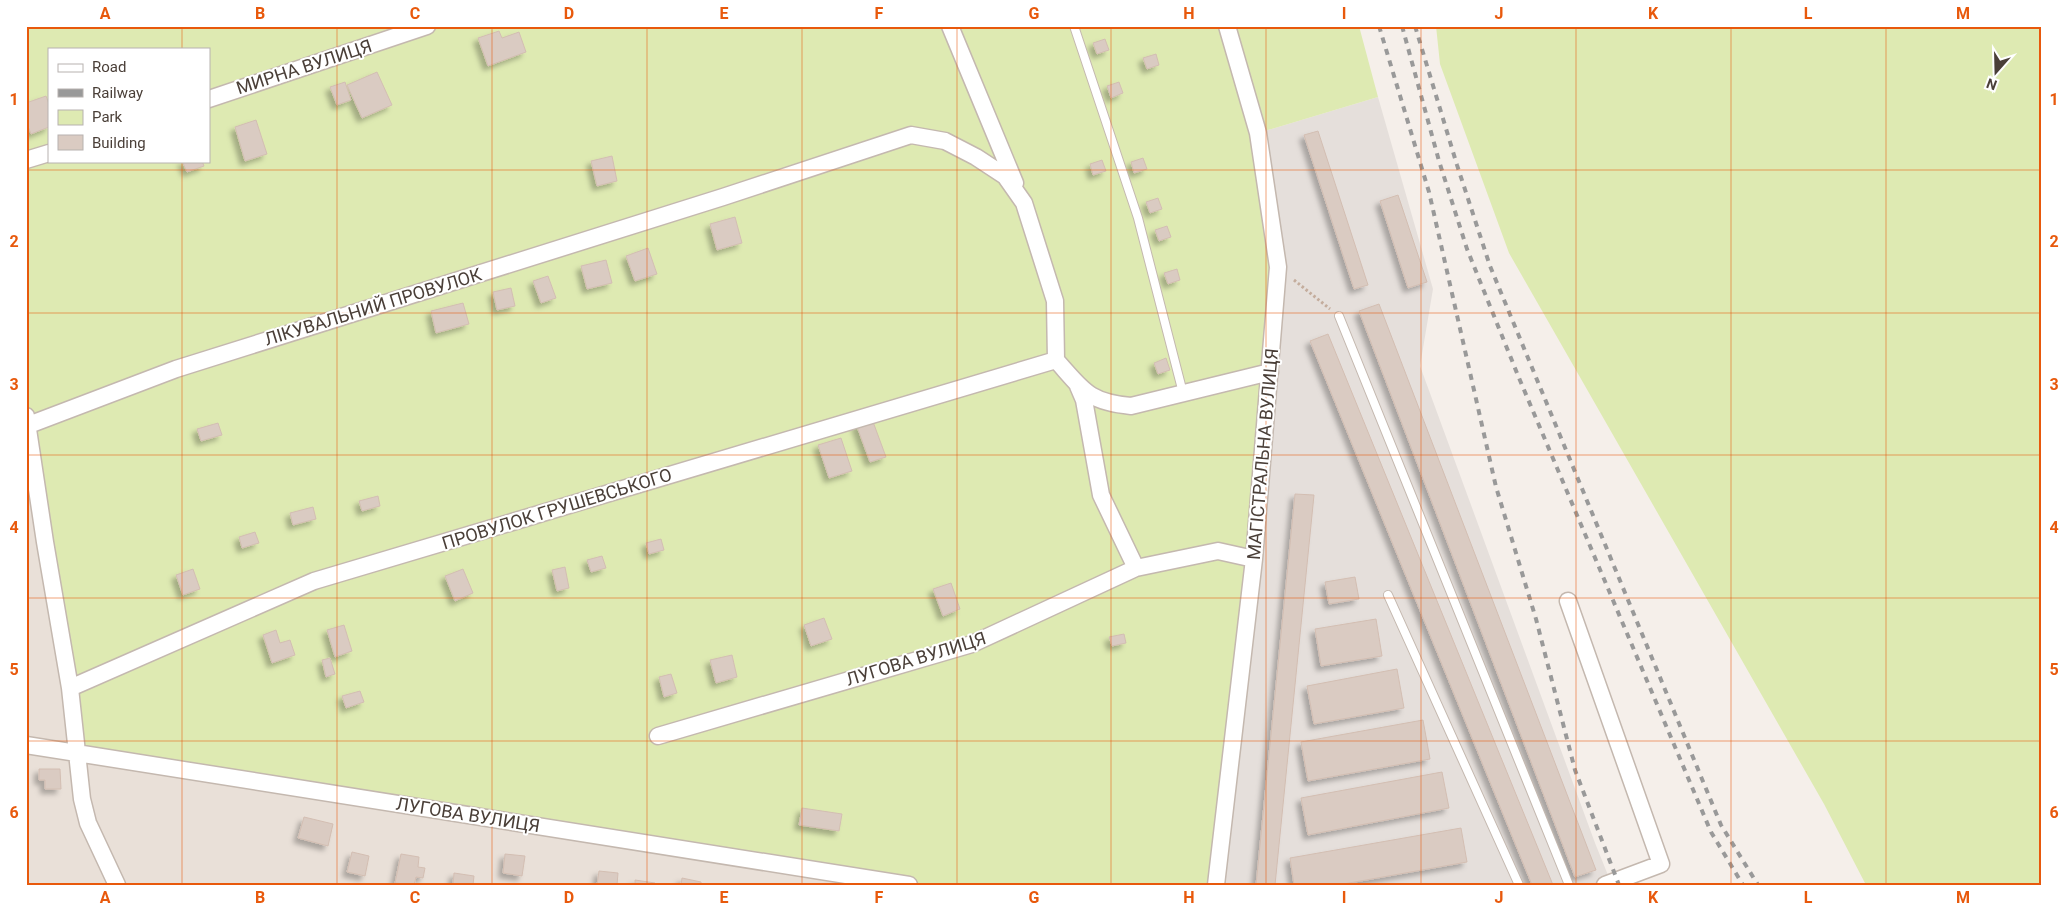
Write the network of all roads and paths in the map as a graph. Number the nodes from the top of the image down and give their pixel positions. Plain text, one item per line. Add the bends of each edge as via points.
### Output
1 (427, 26) edge
2 (950, 26) edge
3 (1074, 26) edge
4 (1227, 26) edge
5 (210, 99) edge
6 (48, 152) edge
7 (26, 160) edge
8 (1024, 203) junction
9 (1278, 266) junction
10 (1339, 316) joint
11 (1056, 360) junction
12 (1270, 372) junction
13 (1075, 382) junction
14 (1183, 393) junction
15 (27, 422) edge
16 (1254, 559) junction
17 (1136, 568) junction
18 (1388, 595) dead end
19 (1568, 601) dead end
20 (70, 688) junction
21 (658, 736) dead end
22 (26, 744) edge
23 (78, 753) junction
24 (117, 885) edge
25 (909, 885) edge
26 (1216, 885) edge
27 (1519, 885) edge
28 (1569, 885) edge
29 (1605, 885) edge

1 - 5 street, МИРНА ВУЛИЦЯ
2 - 8 street
3 - 14 lane via 1138,218
4 - 9 street, МАГІСТРАЛЬНА ВУЛИЦЯ via 1258,133
6 - 7 street
8 - 11 street via 1055,301
8 - 15 street, ЛІКУВАЛЬНИЙ ПРОВУЛОК via 1005,176 976,157 945,142 911,136 176,369
9 - 10 path
9 - 12 street, МАГІСТРАЛЬНА ВУЛИЦЯ
10 - 28 lane
11 - 13 street
11 - 20 street, ПРОВУЛОК ГРУШЕВСЬКОГО via 314,581
12 - 14 street
12 - 16 street, МАГІСТРАЛЬНА ВУЛИЦЯ
13 - 14 street via 1093,398 1111,404 1131,406
13 - 17 street via 1084,400 1101,495
15 - 20 street
16 - 17 street, ЛУГОВА ВУЛИЦЯ via 1218,551
16 - 26 street, МАГІСТРАЛЬНА ВУЛИЦЯ
17 - 21 street, ЛУГОВА ВУЛИЦЯ via 972,644
18 - 27 lane
19 - 29 street via 1661,864
20 - 23 street
22 - 23 street, ЛУГОВА ВУЛИЦЯ
23 - 24 street via 82,799 88,823
23 - 25 street, ЛУГОВА ВУЛИЦЯ

